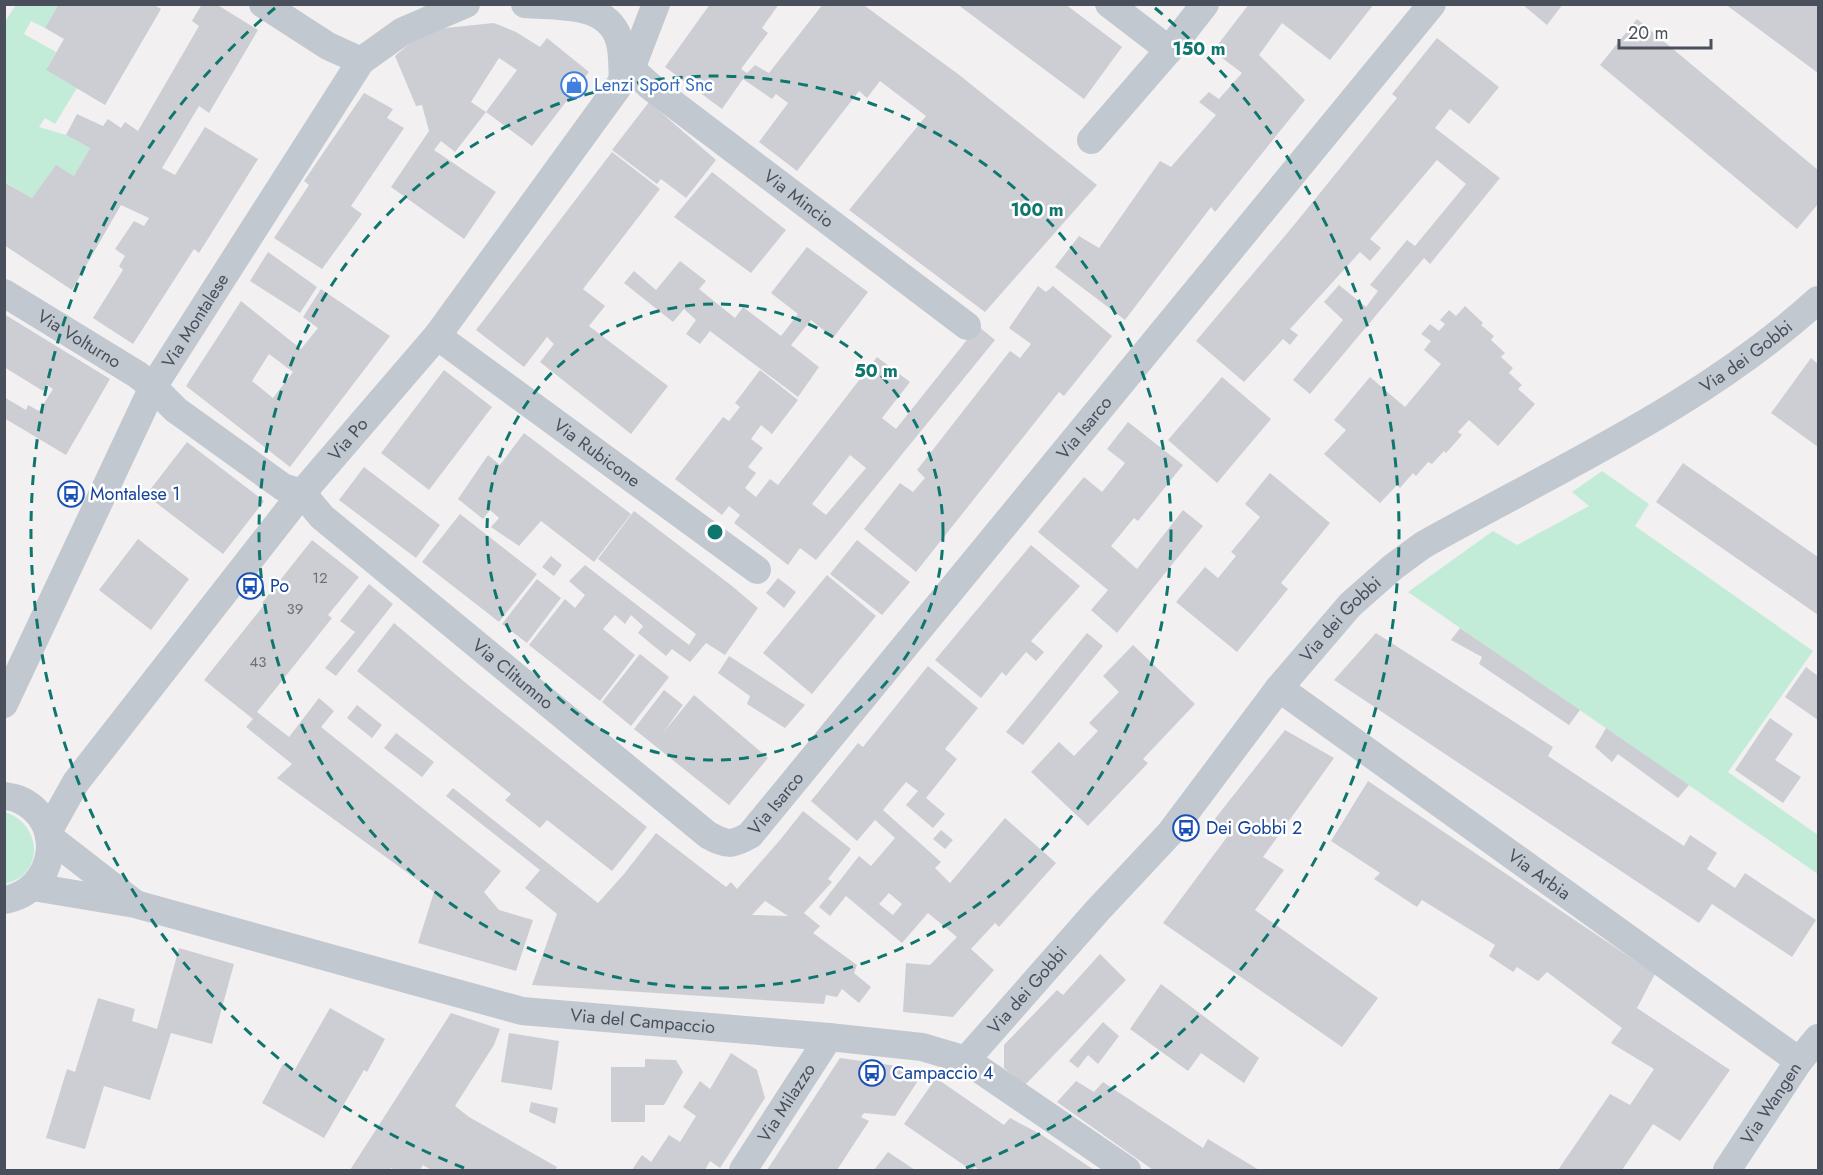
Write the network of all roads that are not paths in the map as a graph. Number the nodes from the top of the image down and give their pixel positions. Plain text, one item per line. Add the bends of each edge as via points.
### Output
1 (263, 4) edge
2 (465, 4) edge
3 (525, 4) edge
4 (656, 4) edge
5 (1109, 4) edge
6 (1205, 4) edge
7 (1432, 4) edge
8 (1169, 50) junction
9 (361, 61) junction
10 (627, 75) junction
11 (1091, 140) dead end
12 (4, 293) edge
13 (1818, 300) edge
14 (967, 326) dead end
15 (437, 336) junction
16 (153, 387) junction
17 (302, 493) junction
18 (757, 570) dead end
19 (1279, 688) junction
20 (4, 704) edge
21 (4, 796) edge
22 (49, 835) junction
23 (732, 844) joint
24 (33, 887) junction
25 (4, 900) edge
26 (135, 904) junction
27 (829, 1037) junction
28 (1818, 1038) edge
29 (966, 1060) junction
30 (1798, 1061) junction
31 (743, 1170) edge
32 (1127, 1170) edge
33 (1727, 1170) edge

1 - 9 street via 328,46
2 - 9 street, Via Montalese via 403,31
3 - 10 street via 593,11 606,18 621,44
4 - 10 street, Via Po
5 - 8 street
6 - 8 street
7 - 23 street, Via Isarco via 750,835
8 - 11 street
9 - 16 street, Via Montalese
10 - 14 street, Via Mincio via 660,94
10 - 15 street, Via Po
12 - 16 street, Via Volturno
13 - 19 street, Via dei Gobbi via 1768,343 1679,404 1423,545 1350,605
15 - 17 street, Via Po
15 - 18 street, Via Rubicone
16 - 17 street, Via Volturno via 176,410 283,486
16 - 20 street, Via Montalese
17 - 22 street, Via Po via 76,782
17 - 23 street, Via Clitumno via 322,517 708,835
19 - 29 street, Via dei Gobbi via 1171,832
19 - 30 street, Via Arbia
21 - 22 street via 33,808
22 - 24 street via 48,864
22 - 26 street, Via del Campaccio
24 - 25 street via 21,896
24 - 26 street, Via del Campaccio
26 - 27 street, Via del Campaccio via 522,1011
27 - 29 street, Via del Campaccio via 922,1047
27 - 31 street, Via Milazzo
28 - 30 street, Via Wangen
29 - 32 street, Via del Campaccio
30 - 33 street, Via Wangen

